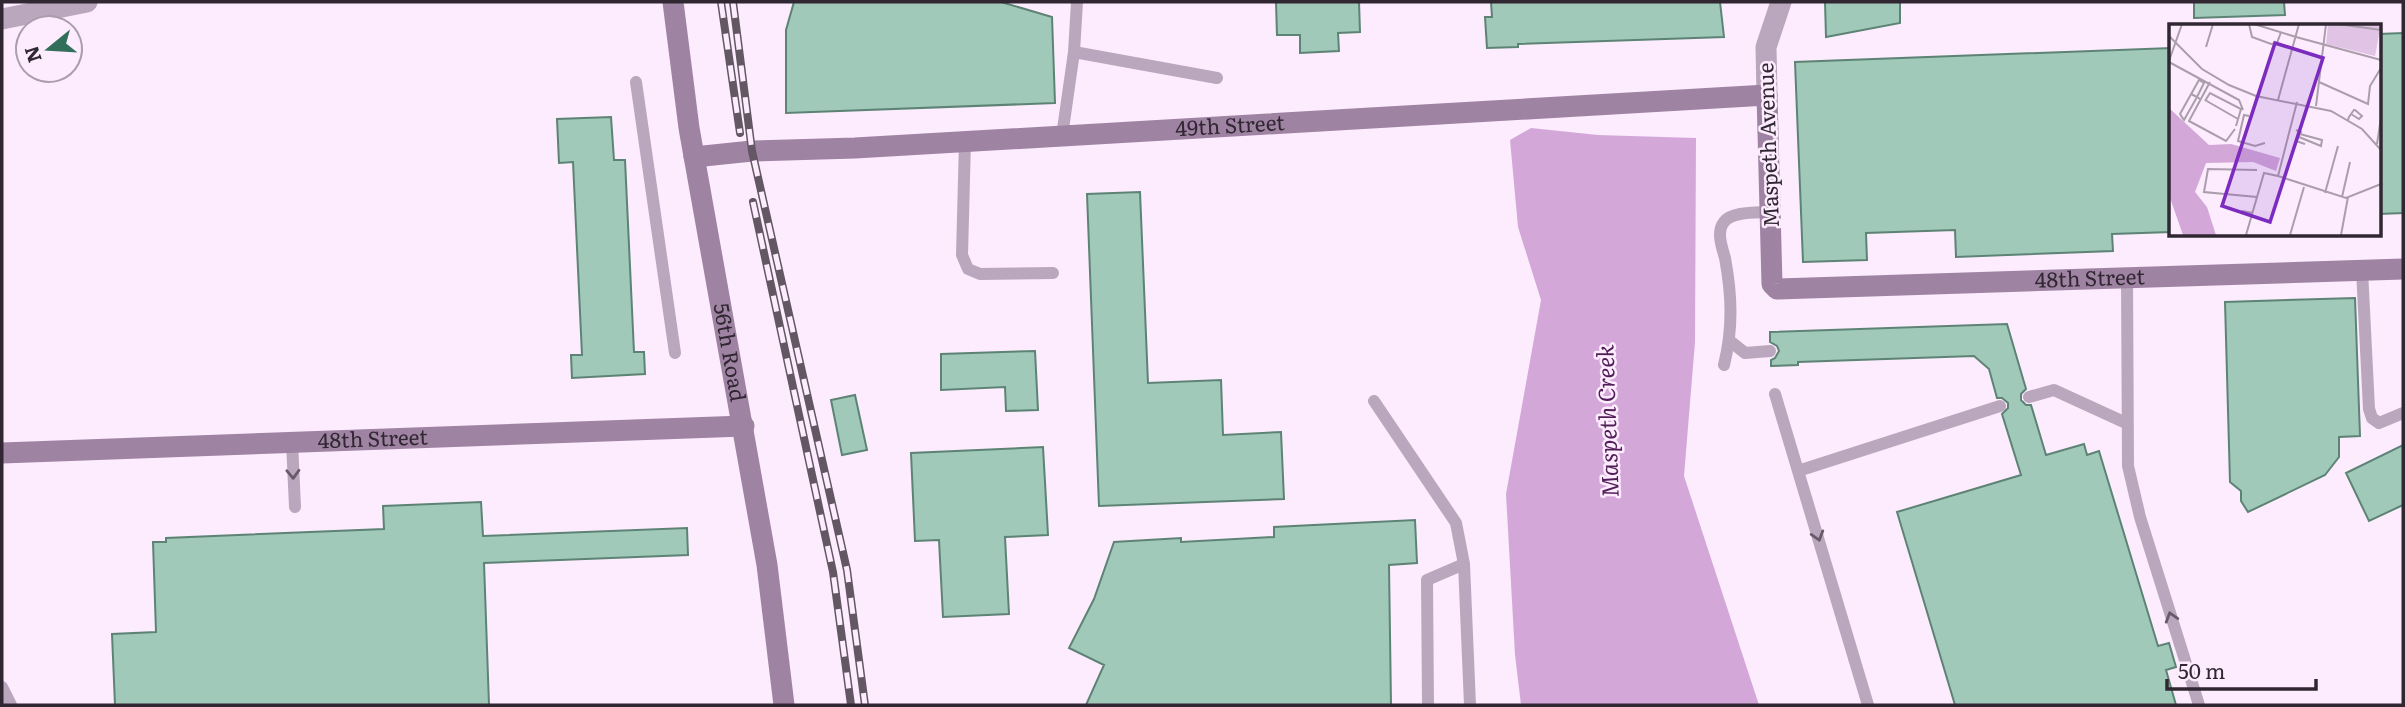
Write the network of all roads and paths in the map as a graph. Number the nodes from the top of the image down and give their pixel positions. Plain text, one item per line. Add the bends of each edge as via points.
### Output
1 (87, 2) edge
2 (673, 2) edge
3 (1077, 2) edge
4 (1782, 2) edge
5 (2, 19) edge
6 (1073, 52) junction
7 (1217, 78) dead end
8 (636, 82) dead end
9 (1767, 95) junction
10 (1062, 136) junction
11 (965, 141) junction
12 (694, 157) junction
13 (1770, 212) junction
14 (2403, 269) edge
15 (2362, 270) junction
16 (1053, 273) dead end
17 (2127, 278) junction
18 (1777, 289) joint
19 (1730, 341) junction
20 (1770, 351) dead end
21 (675, 353) dead end
22 (1724, 365) dead end
23 (1775, 394) dead end
24 (2029, 397) dead end
25 (1374, 401) dead end
26 (2000, 406) dead end
27 (2403, 413) edge
28 (2126, 423) junction
29 (744, 426) junction
30 (292, 442) junction
31 (2, 453) edge
32 (1798, 471) junction
33 (295, 507) dead end
34 (1464, 564) junction
35 (2, 687) edge
36 (11, 705) edge
37 (784, 705) edge
38 (1428, 705) edge
39 (1470, 705) edge
40 (1868, 705) edge
41 (2199, 705) edge

1 - 5 street
2 - 12 main road, 56th Road
3 - 6 lane
4 - 9 street, Maspeth Avenue via 1766,47
6 - 7 lane
6 - 10 lane
8 - 21 lane
9 - 10 main road, 49th Street
9 - 13 main road, Maspeth Avenue
10 - 11 main road, 49th Street
11 - 12 main road, 49th Street
11 - 16 lane via 962,255 968,269 980,274
12 - 29 main road, 56th Road
13 - 18 main road, Maspeth Avenue via 1772,284
13 - 19 lane via 1730,217 1723,223 1720,234 1729,278
14 - 15 main road, 48th Street
15 - 17 main road, 48th Street
15 - 27 lane via 2369,410 2379,423
17 - 18 main road, 48th Street
17 - 28 lane
19 - 20 lane via 1745,353
19 - 22 lane
23 - 32 lane
24 - 28 lane via 2054,390
25 - 34 lane via 1456,523
26 - 32 lane
41 -> 28 lane via 2140,517 2128,466
29 - 30 main road, 48th Street
29 - 37 main road, 56th Road
30 - 31 main road, 48th Street
30 -> 33 lane
32 -> 40 lane
34 - 38 lane via 1427,580
34 - 39 lane
35 - 36 lane

